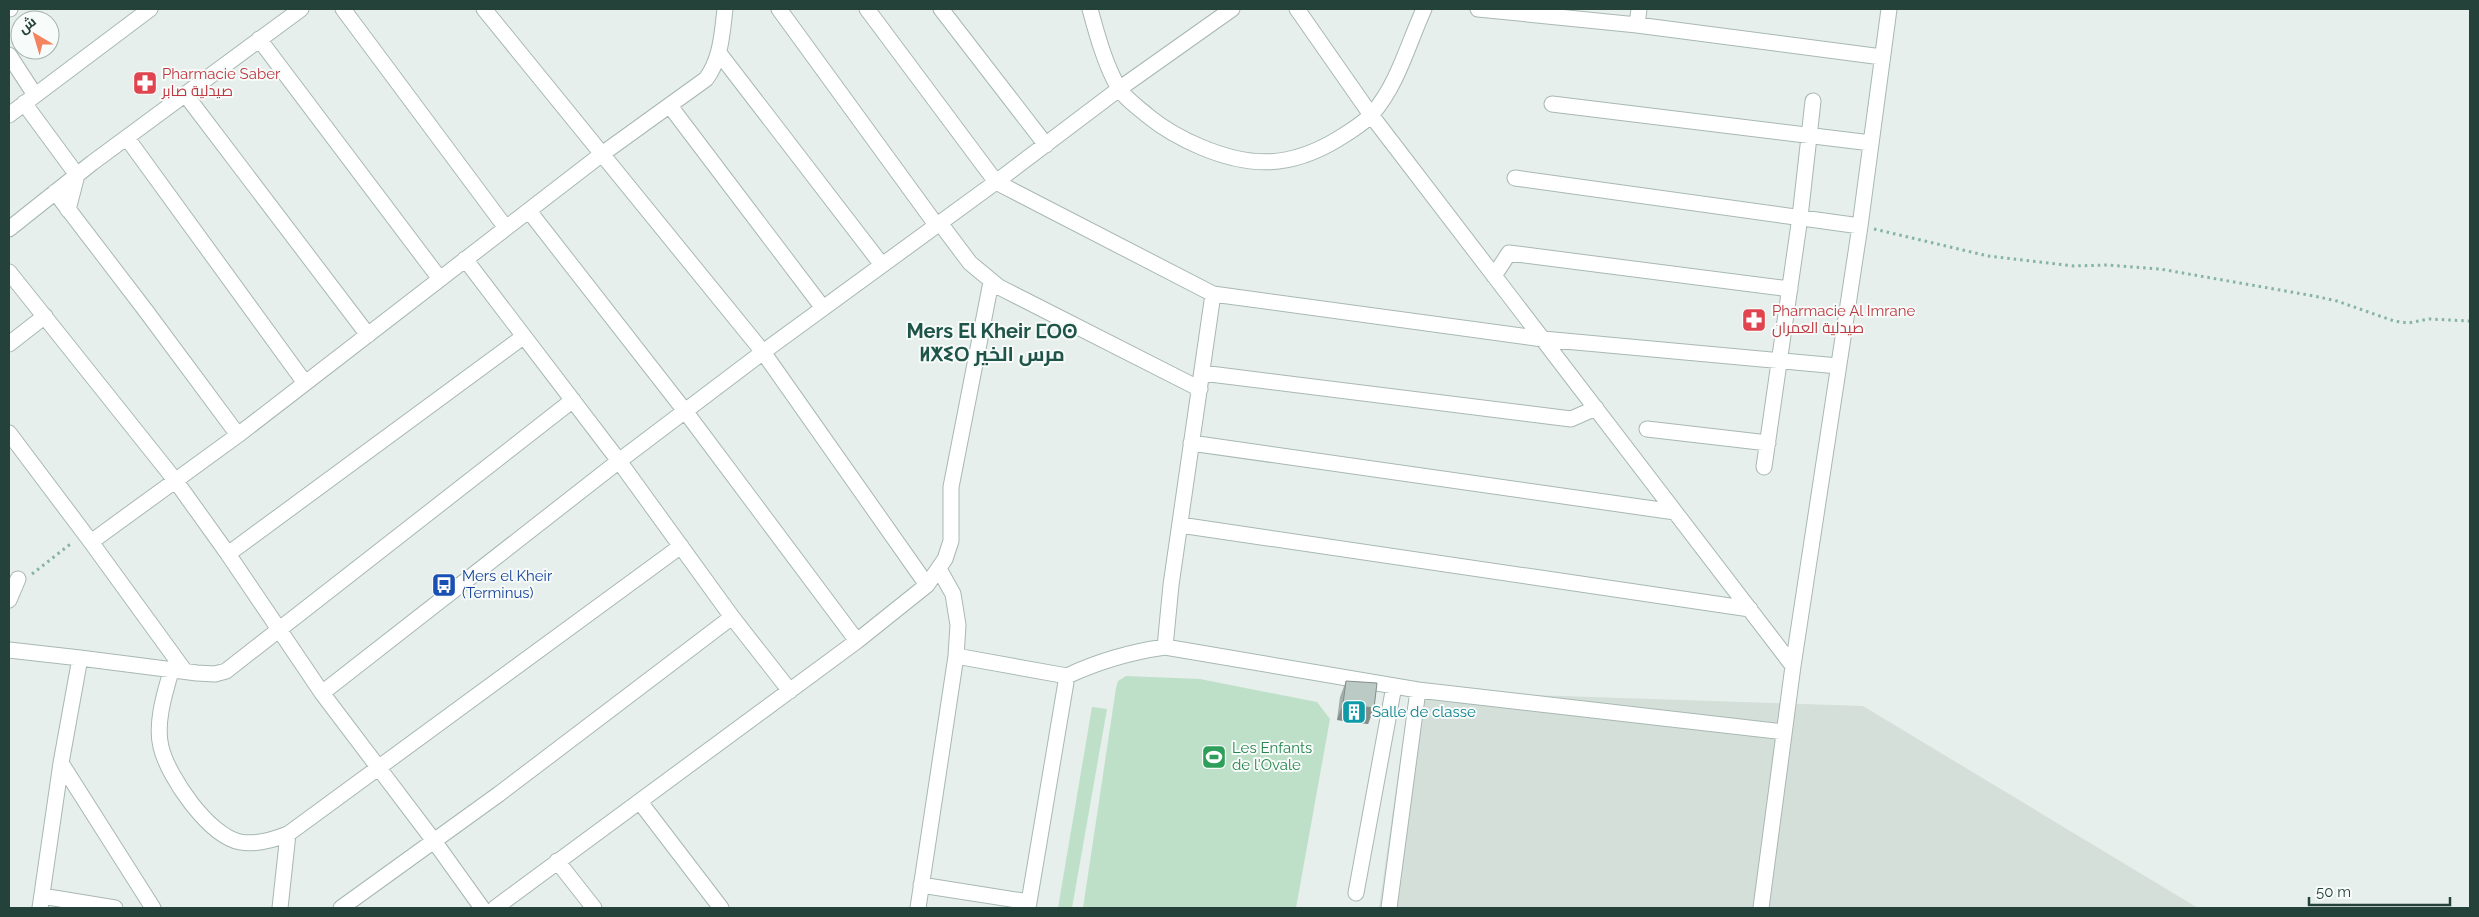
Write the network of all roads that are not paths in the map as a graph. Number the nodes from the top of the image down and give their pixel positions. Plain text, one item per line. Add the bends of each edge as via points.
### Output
1 (150, 9) edge
2 (301, 9) edge
3 (343, 9) edge
4 (484, 9) edge
5 (725, 9) edge
6 (779, 9) edge
7 (867, 9) edge
8 (941, 9) edge
9 (1090, 9) edge
10 (1232, 9) edge
11 (1297, 9) edge
12 (1424, 9) edge
13 (1478, 9) edge
14 (1639, 9) edge
15 (1888, 9) edge
16 (1637, 25) junction
17 (259, 40) junction
18 (719, 53) junction
19 (9, 55) edge
20 (1882, 58) junction
21 (1118, 89) junction
22 (185, 94) junction
23 (30, 99) junction
24 (1813, 101) dead end
25 (1552, 104) dead end
26 (670, 106) junction
27 (9, 115) edge
28 (1371, 116) junction
29 (1809, 136) junction
30 (127, 138) junction
31 (1871, 143) junction
32 (1046, 145) junction
33 (602, 154) junction
34 (77, 175) junction
35 (1515, 178) dead end
36 (996, 182) junction
37 (55, 192) junction
38 (68, 210) junction
39 (529, 211) junction
40 (1800, 217) junction
41 (938, 224) junction
42 (1860, 226) junction
43 (506, 228) junction
44 (9, 229) edge
45 (465, 259) junction
46 (882, 265) junction
47 (9, 272) edge
48 (1494, 276) junction
49 (440, 279) junction
50 (991, 282) junction
51 (1790, 289) junction
52 (1213, 294) junction
53 (823, 308) junction
54 (44, 316) junction
55 (368, 335) junction
56 (523, 336) junction
57 (1543, 340) junction
58 (9, 344) edge
59 (763, 352) junction
60 (1781, 360) junction
61 (1838, 366) junction
62 (1202, 373) junction
63 (305, 383) junction
64 (1200, 389) junction
65 (573, 400) junction
66 (1596, 408) junction
67 (685, 411) junction
68 (1647, 429) dead end
69 (9, 433) edge
70 (238, 435) junction
71 (1191, 443) junction
72 (1768, 444) junction
73 (619, 461) junction
74 (1764, 467) dead end
75 (175, 480) junction
76 (1676, 512) junction
77 (1180, 526) junction
78 (88, 537) junction
79 (681, 546) junction
80 (228, 554) junction
81 (939, 569) junction
82 (18, 579) road end
83 (927, 585) junction
84 (9, 600) edge
85 (1750, 609) junction
86 (732, 617) junction
87 (279, 629) junction
88 (857, 641) junction
89 (1165, 648) junction
90 (9, 650) edge
91 (956, 656) junction
92 (80, 658) junction
93 (1793, 666) junction
94 (178, 669) junction
95 (1067, 676) junction
96 (1394, 686) junction
97 (1418, 690) junction
98 (790, 691) junction
99 (322, 693) junction
100 (1784, 732) junction
101 (61, 763) junction
102 (379, 766) junction
103 (640, 802) junction
104 (288, 834) junction
105 (434, 841) junction
106 (557, 862) junction
107 (921, 885) junction
108 (1356, 893) dead end
109 (41, 902) edge
110 (1028, 905) edge
111 (115, 908) edge
112 (153, 908) edge
113 (280, 908) edge
114 (341, 908) edge
115 (482, 908) edge
116 (495, 908) edge
117 (594, 908) edge
118 (721, 908) edge
119 (918, 908) edge
120 (1389, 908) edge
121 (1761, 908) edge

1 - 23 street
2 - 17 street
3 - 43 street
4 - 33 street
5 - 18 street
6 - 41 street
7 - 36 street
8 - 32 street
9 - 21 street
10 - 21 street
11 - 28 street
12 - 28 street via 1398,74
13 - 16 street
14 - 16 street
15 - 20 street
16 - 20 street
17 - 22 street
17 - 49 street
18 - 26 street via 715,68 706,79
18 - 46 street
19 - 23 street
20 - 31 street
21 - 28 street via 1160,126 1186,140 1241,161 1267,162 1300,156 1328,144
21 - 32 street
22 - 30 street
22 - 55 street
23 - 27 street
23 - 34 street
24 - 29 street
25 - 29 street
26 - 33 street
26 - 53 street
28 - 48 street
29 - 31 street
29 - 40 street
30 - 34 street
30 - 63 street
31 - 42 street
32 - 36 street
33 - 39 street
33 - 59 street
34 - 37 street
34 - 38 street
35 - 40 street
36 - 41 street
36 - 52 street
37 - 38 street
37 - 44 street
38 - 70 street
39 - 43 street
39 - 67 street
40 - 42 street
40 - 51 street
41 - 46 street
41 - 50 street via 970,263
42 - 61 street
43 - 45 street
45 - 49 street
45 - 56 street
46 - 53 street
47 - 54 street
48 - 51 street via 1509,253
48 - 57 street
49 - 55 street
50 - 64 street
50 - 81 street via 951,487 951,541
51 - 60 street
52 - 57 street
52 - 62 street
53 - 59 street
54 - 58 street
54 - 75 street
55 - 63 street
56 - 65 street
56 - 80 street
57 - 60 street
57 - 66 street
59 - 67 street
59 - 83 street
60 - 61 street
60 - 72 street
61 - 93 street
62 - 64 street
62 - 66 street via 1571,419
63 - 70 street
64 - 71 street
65 - 73 street
65 - 87 street
66 - 76 street
67 - 73 street
67 - 88 street
68 - 72 street
69 - 78 street
70 - 75 street
71 - 76 street
71 - 77 street
72 - 74 street
73 - 79 street
73 - 99 street
75 - 78 street
75 - 80 street
76 - 85 street
77 - 85 street
77 - 89 street
78 - 94 street
79 - 86 street
79 - 102 street
80 - 87 street
81 - 83 street
81 - 91 street via 953,594 958,625
82 - 84 street
83 - 88 street
85 - 93 street
86 - 98 street
86 - 105 street
87 - 94 street via 221,673
87 - 99 street
88 - 98 street
89 - 95 street via 1100,661
89 - 96 street
90 - 92 street
91 - 95 street
91 - 107 street
92 - 94 street
92 - 101 street
93 - 100 street
94 - 104 street via 164,694 160,736 166,758 183,791 214,828 226,837 252,843
95 - 110 street
96 - 97 street
96 - 108 street
97 - 100 street
97 - 120 street
98 - 103 street
99 - 102 street
100 - 121 street
101 - 109 street
101 - 112 street
102 - 104 street
102 - 105 street
103 - 106 street
103 - 118 street
104 - 113 street
105 - 114 street
105 - 115 street
106 - 116 street
106 - 117 street
107 - 110 street
107 - 119 street
109 - 111 street

